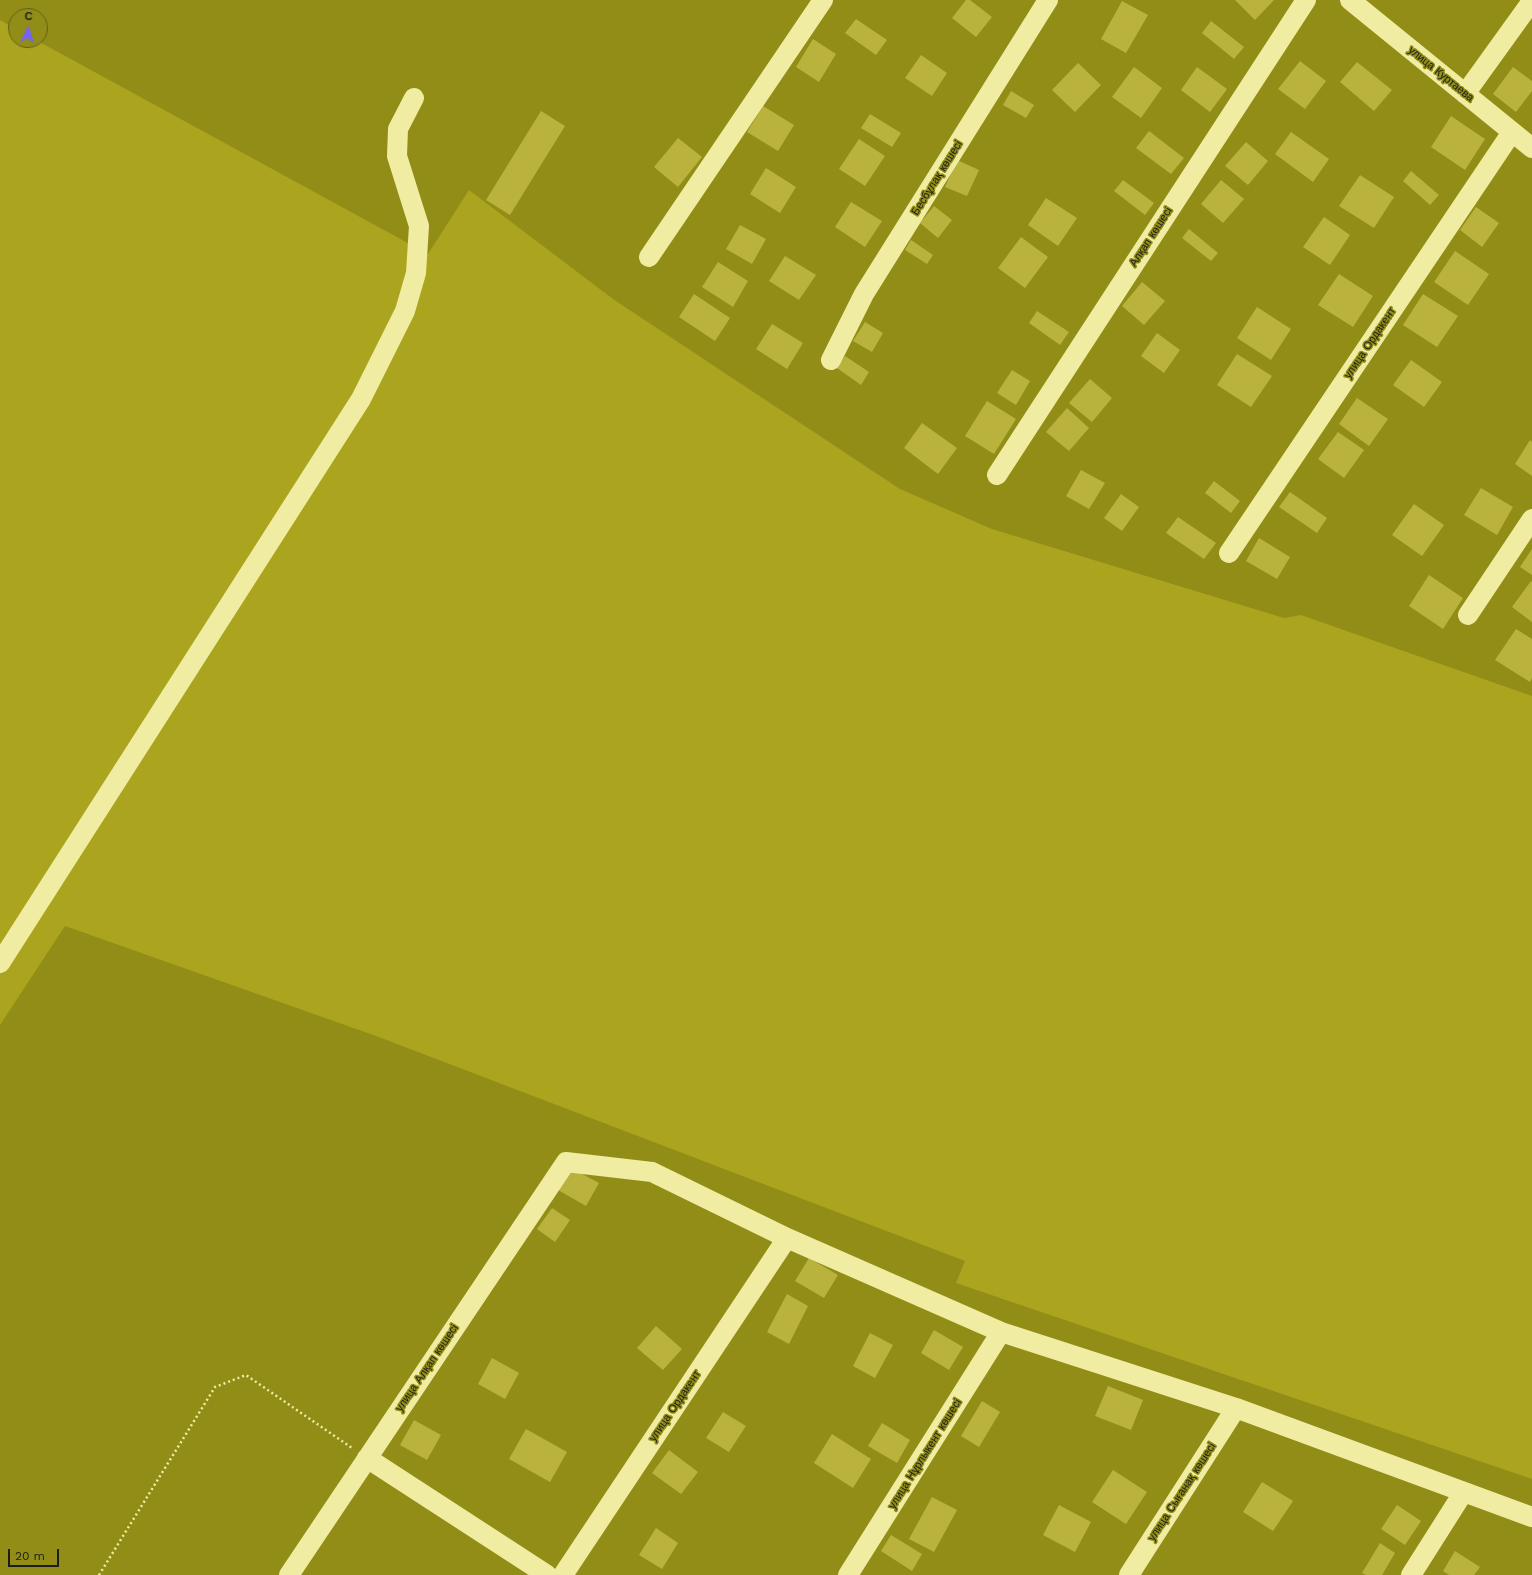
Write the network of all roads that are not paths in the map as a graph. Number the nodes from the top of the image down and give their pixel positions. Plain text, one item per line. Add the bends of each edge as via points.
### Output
1 (823, 0) edge
2 (1048, 0) edge
3 (1306, 0) edge
4 (1350, 0) edge
5 (1532, 1) edge
6 (1465, 94) junction
7 (414, 98) dead end
8 (1512, 132) junction
9 (1532, 148) edge
10 (649, 257) dead end
11 (831, 360) dead end
12 (996, 475) dead end
13 (1532, 519) edge
14 (1228, 553) dead end
15 (1468, 615) dead end
16 (0, 963) edge
17 (787, 1238) junction
18 (1001, 1332) junction
19 (1236, 1408) junction
20 (367, 1458) junction
21 (1463, 1493) junction
22 (1532, 1517) edge
23 (289, 1575) edge
24 (548, 1575) edge
25 (563, 1575) edge
26 (848, 1575) edge
27 (1129, 1575) edge
28 (1411, 1575) edge

1 - 10 street
2 - 11 street, Бесбұлақ көшесі via 864,294
3 - 12 street, Алқап көшесі
4 - 6 street, улица Куртаева
5 - 6 street
6 - 8 street, улица Куртаева
7 - 16 street via 398,129 397,156 419,226 416,273 405,311 361,399
8 - 9 street, улица Куртаева
8 - 14 street, улица Ордакент
13 - 15 street
17 - 18 street
17 - 20 street, улица Алқап көшесі via 652,1172 566,1162
17 - 25 street, улица Ордакент
18 - 19 street
18 - 26 street, улица Нұрлыкент көшесі
19 - 21 street
19 - 27 street, улица Сығанақ көшесі
20 - 23 street, улица Алқап көшесі
20 - 24 street
21 - 22 street
21 - 28 street

